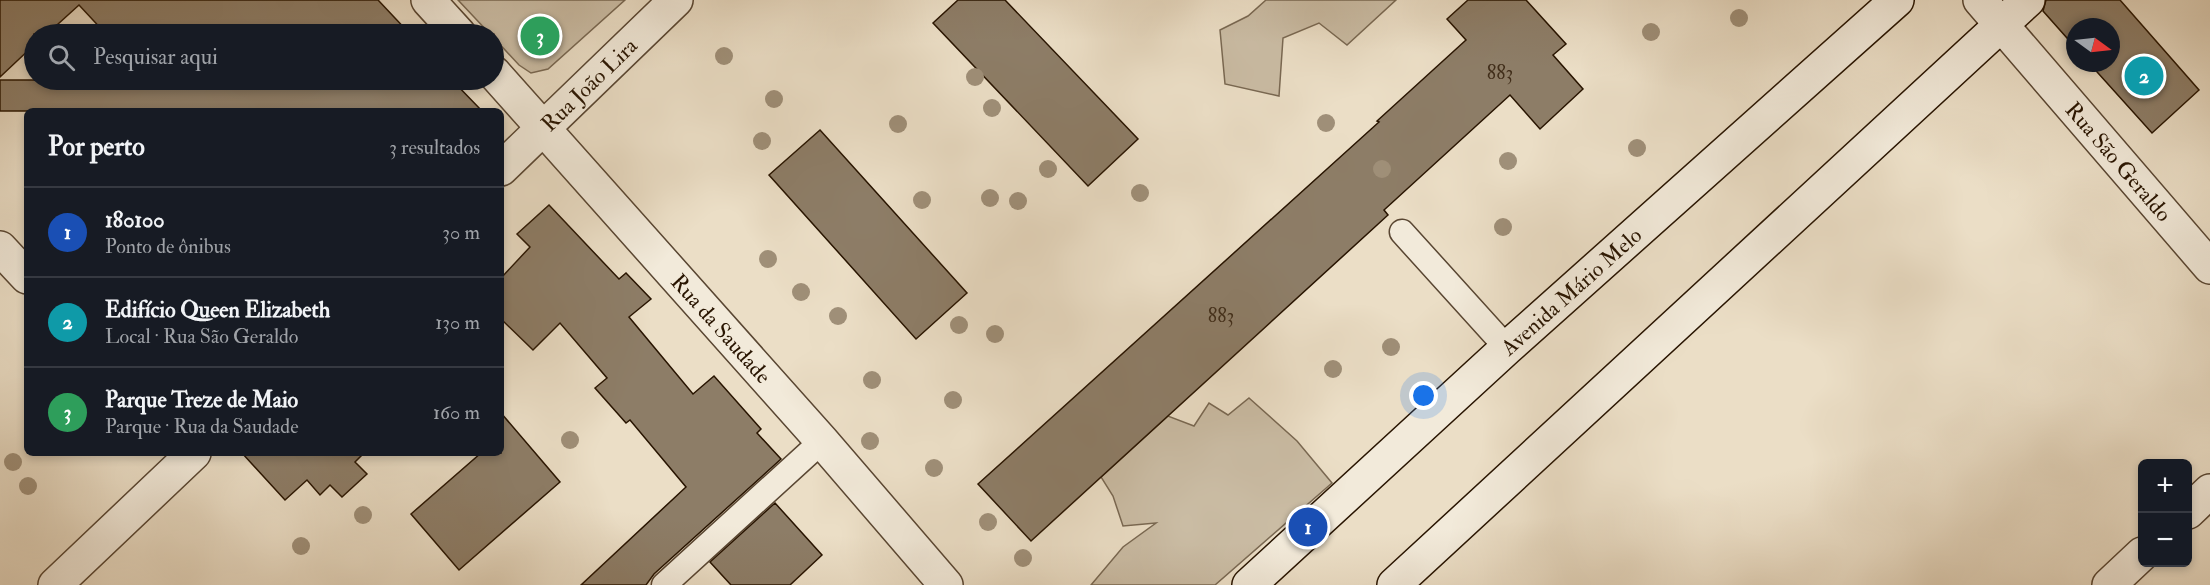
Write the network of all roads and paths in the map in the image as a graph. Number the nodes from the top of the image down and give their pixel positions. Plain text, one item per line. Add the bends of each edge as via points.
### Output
1 (428, 0) edge
2 (676, 0) edge
3 (1897, 0) edge
4 (1980, 0) edge
5 (2028, 0) edge
6 (450, 24) edge
7 (2002, 24) junction
8 (504, 84) edge
9 (544, 129) junction
10 (504, 166) edge
11 (1402, 232) dead end
12 (0, 248) edge
13 (2210, 267) edge
14 (24, 274) edge
15 (1507, 348) junction
16 (822, 441) junction
17 (190, 456) edge
18 (2210, 491) edge
19 (2192, 507) edge
20 (2138, 558) edge
21 (55, 585) edge
22 (664, 585) edge
23 (946, 585) edge
24 (1249, 585) edge
25 (1394, 585) edge
26 (2109, 585) edge

1 - 6 main road
2 - 9 main road, Rua João Lira
3 - 15 main road, Avenida Mário Melo
4 - 7 main road, Rua São Geraldo
5 - 7 main road
7 - 13 main road, Rua São Geraldo
7 - 25 main road
8 - 9 main road, Rua da Saudade
9 - 10 main road, Rua João Lira
9 - 16 main road, Rua da Saudade
11 - 15 lane
12 - 14 main road
15 - 24 main road, Avenida Mário Melo
16 - 22 lane
16 - 23 main road, Rua da Saudade
17 - 21 main road
18 - 19 main road
20 - 26 main road

